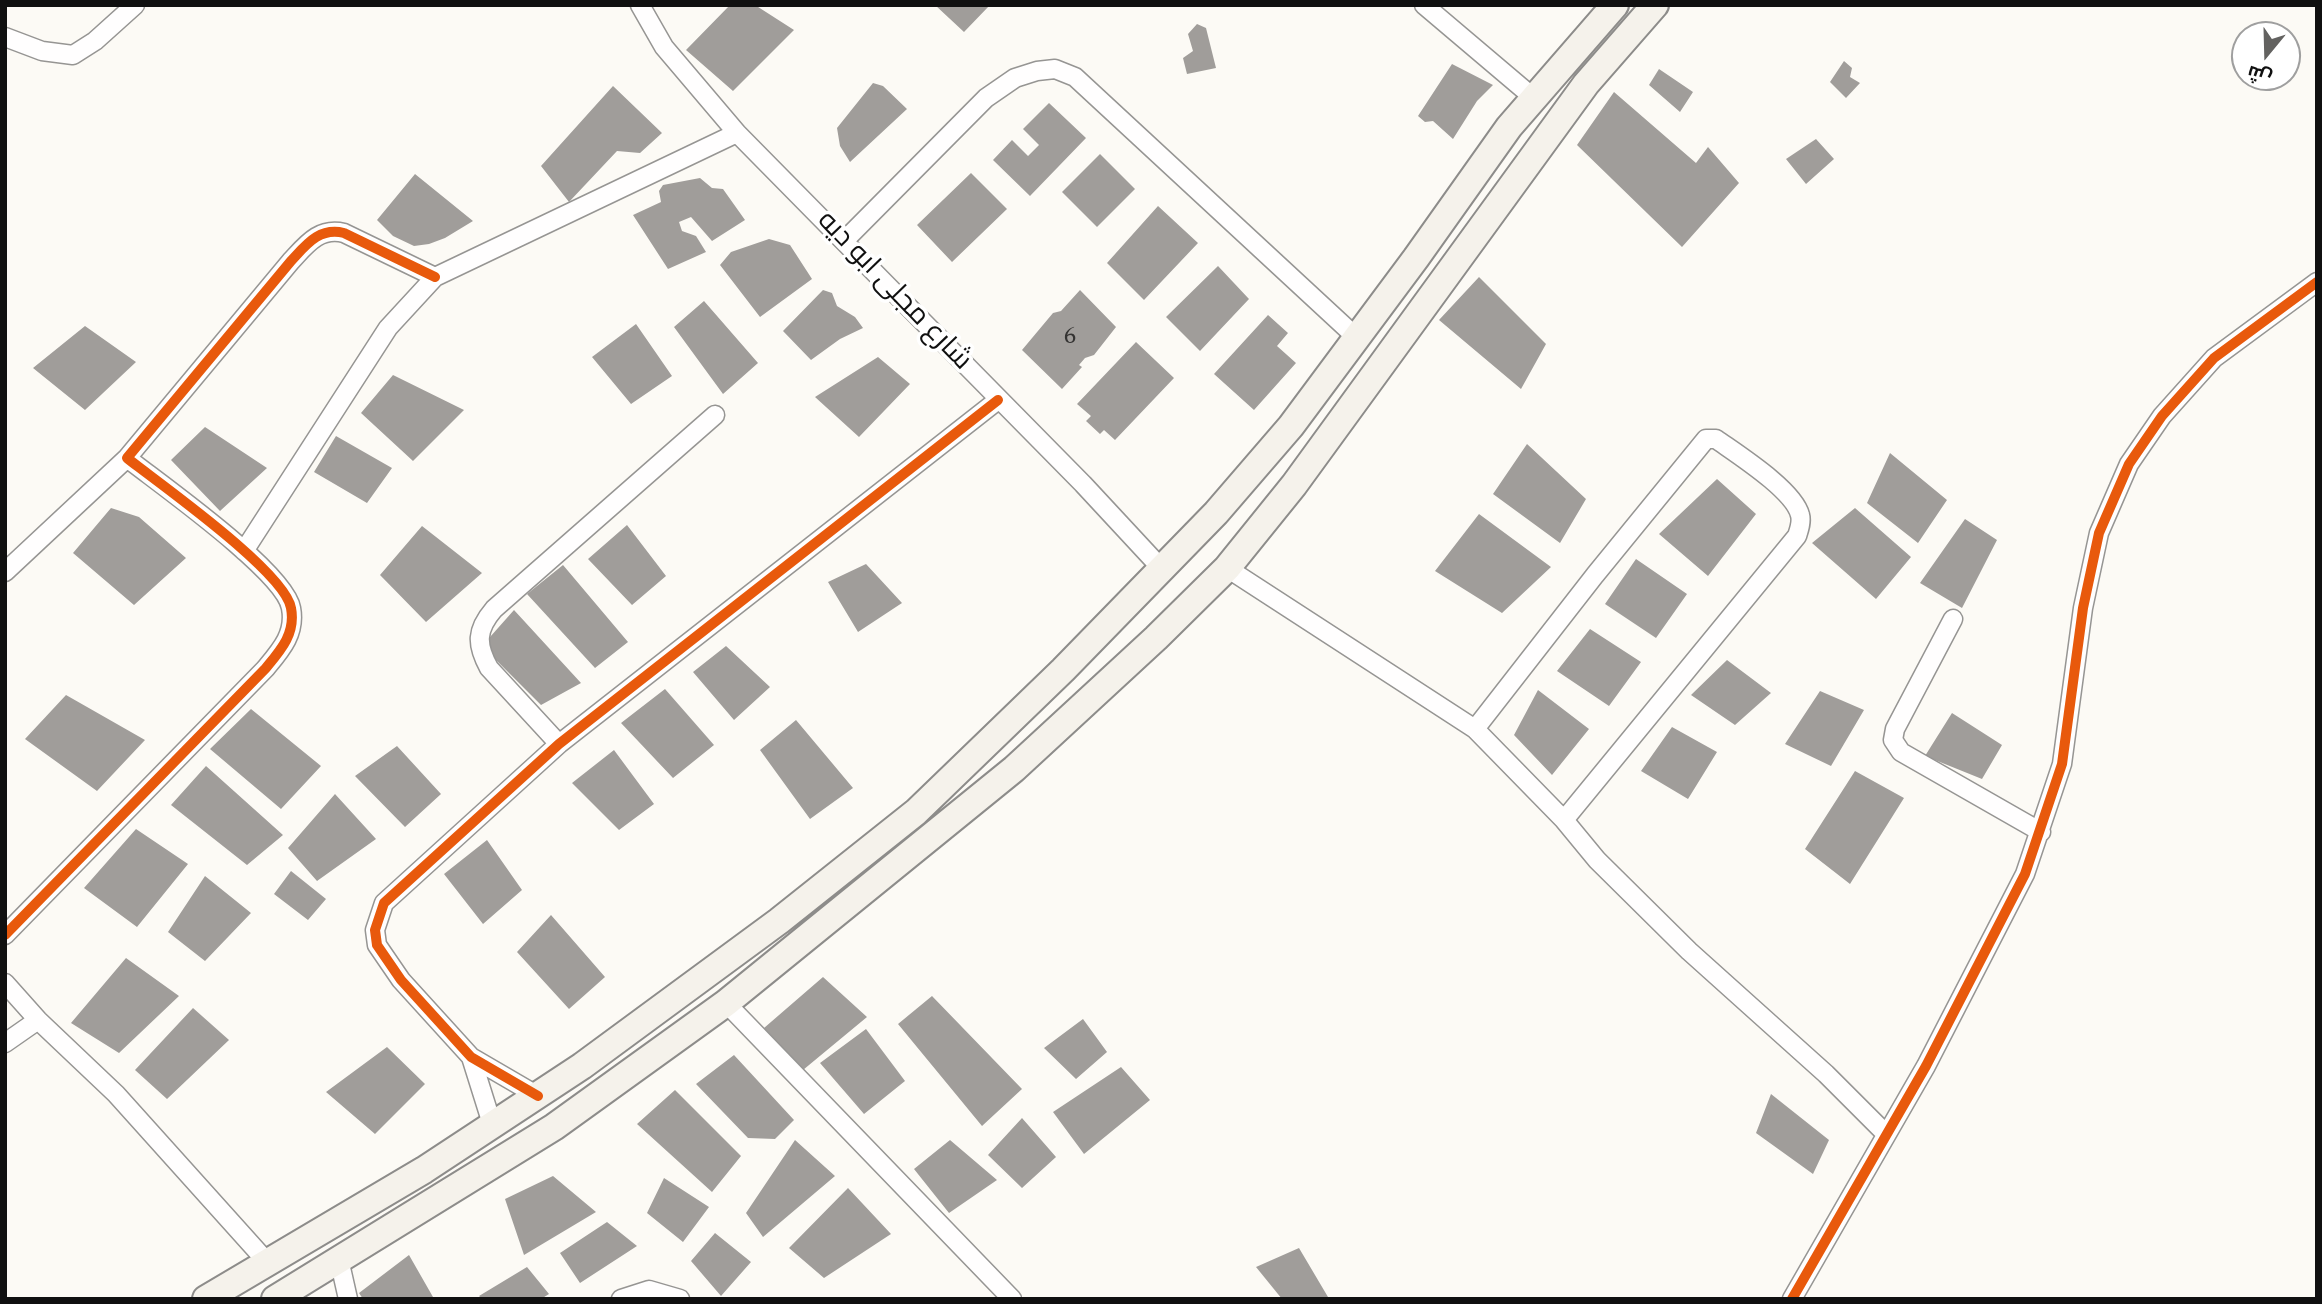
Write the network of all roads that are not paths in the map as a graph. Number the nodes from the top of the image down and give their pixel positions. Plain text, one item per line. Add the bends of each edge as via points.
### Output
1 (135, 5) edge
2 (640, 5) edge
3 (1424, 5) edge
4 (1615, 5) edge
5 (1655, 5) edge
6 (5, 37) edge
7 (1535, 99) junction
8 (737, 133) junction
9 (845, 240) junction
10 (435, 277) junction
11 (2317, 282) edge
12 (1357, 338) junction
13 (998, 400) junction
14 (715, 415) dead end
15 (127, 458) junction
16 (244, 551) junction
17 (1161, 568) junction
18 (1227, 568) junction
19 (5, 572) edge
20 (1953, 620) dead end
21 (1475, 729) junction
22 (559, 744) junction
23 (1564, 820) junction
24 (2041, 832) junction
25 (853, 862) junction
26 (874, 886) junction
27 (5, 935) edge
28 (5, 982) edge
29 (726, 1003) junction
30 (38, 1020) junction
31 (5, 1043) edge
32 (471, 1057) junction
33 (538, 1096) junction
34 (492, 1124) junction
35 (1885, 1133) junction
36 (339, 1259) junction
37 (267, 1262) junction
38 (276, 1298) edge
39 (206, 1299) edge
40 (348, 1299) edge
41 (621, 1299) edge
42 (680, 1299) edge
43 (1012, 1299) edge
44 (1792, 1299) edge

1 - 6 street via 73,55 42,51
2 - 8 street, شارع مجلى ابو ديه via 664,47
3 - 7 street
4 - 7 main road
5 - 18 main road via 1586,84 1294,485
7 - 12 main road via 1509,127
8 - 9 street, شارع مجلى ابو ديه
8 - 10 street
9 - 12 street via 986,98 1015,78 1055,69 1075,76
9 - 13 street, شارع مجلى ابو ديه
10 - 15 street via 344,233 318,235 291,261
10 - 16 street via 388,328
11 - 24 street via 2214,358 2162,416 2129,464 2099,533 2083,608 2062,764
12 - 17 main road via 1291,426
13 - 17 street, شارع مجلى ابو ديه
13 - 22 street
14 - 22 street via 494,609 480,628 481,653 489,668
15 - 16 street
15 - 19 street
16 - 27 street via 284,592 291,607 292,627 285,646
17 - 25 main road via 977,755
18 - 21 street
18 - 26 main road via 1024,760
20 - 24 street via 1893,740 1901,752
21 - 23 street
21 - 23 street via 1706,439 1716,439 1763,473 1796,505 1801,516 1797,536
22 - 32 street via 384,904 378,916 377,945 401,980
23 - 35 street via 1597,860 1689,951
24 - 35 street via 1993,940
25 - 26 main road
25 - 33 main road
26 - 29 main road
28 - 30 street
29 - 36 main road via 554,1127
29 - 43 street
30 - 31 street
30 - 37 street via 116,1094
32 - 33 street
32 - 34 street
33 - 34 main road
34 - 37 main road via 424,1170
35 - 44 street
36 - 38 main road
36 - 40 street
37 - 39 main road
41 - 42 street via 649,1290

